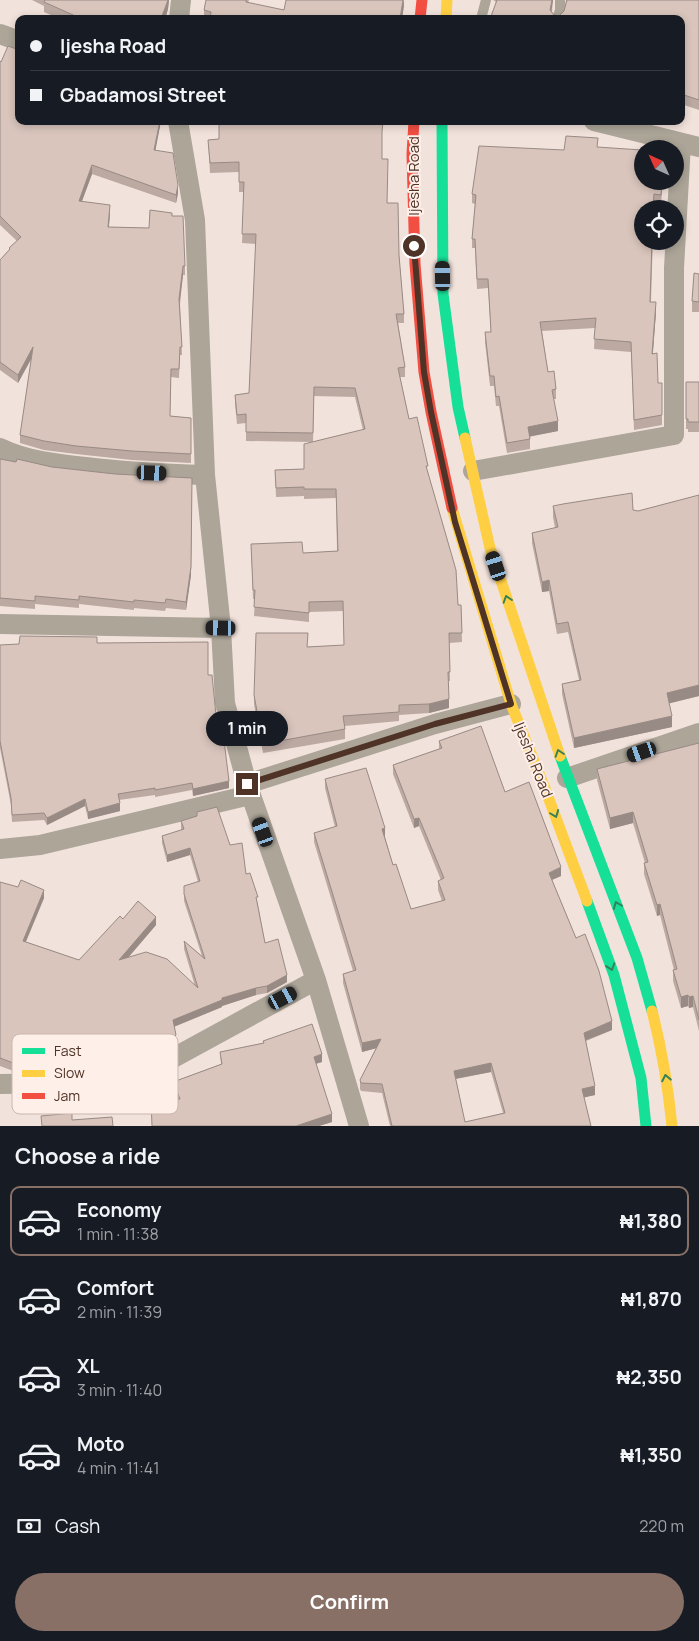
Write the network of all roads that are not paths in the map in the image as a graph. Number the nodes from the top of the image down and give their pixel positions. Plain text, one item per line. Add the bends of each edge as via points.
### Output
1 (181, 0) edge
2 (422, 0) edge
3 (447, 0) edge
4 (486, 0) edge
5 (560, 0) edge
6 (179, 15) edge
7 (420, 15) edge
8 (449, 15) edge
9 (483, 15) edge
10 (558, 15) edge
11 (0, 34) edge
12 (15, 40) edge
13 (179, 125) edge
14 (414, 125) edge
15 (442, 125) edge
16 (610, 125) edge
17 (690, 145) edge
18 (444, 409) junction
19 (0, 448) edge
20 (473, 470) junction
21 (205, 475) junction
22 (0, 624) edge
23 (221, 628) junction
24 (511, 704) junction
25 (699, 733) edge
26 (567, 778) junction
27 (248, 789) junction
28 (0, 849) edge
29 (316, 980) junction
30 (178, 1055) edge
31 (358, 1126) edge
32 (646, 1126) edge
33 (672, 1126) edge

1 - 6 street
2 - 7 main road
3 - 8 main road
4 - 9 lane
5 - 10 lane
11 - 12 street
13 - 21 street via 195,220
14 - 18 main road, Ijesha Road via 415,264 424,372
15 - 18 main road, Ijesha Road
16 - 17 street
17 - 20 street via 674,268 674,435
18 - 20 main road, Ijesha Road
18 - 24 main road, Ijesha Road via 455,522
19 - 21 street via 55,464 134,473
26 -> 20 main road, Ijesha Road via 490,548
21 - 23 street
22 - 23 street
23 - 27 street via 225,703
24 - 27 street via 435,724
24 -> 32 main road, Ijesha Road via 614,975 641,1078
25 - 26 street
33 -> 26 main road, Ijesha Road via 657,1030 637,958
27 - 28 street via 40,845
27 - 29 street
29 - 30 street
29 - 31 street

